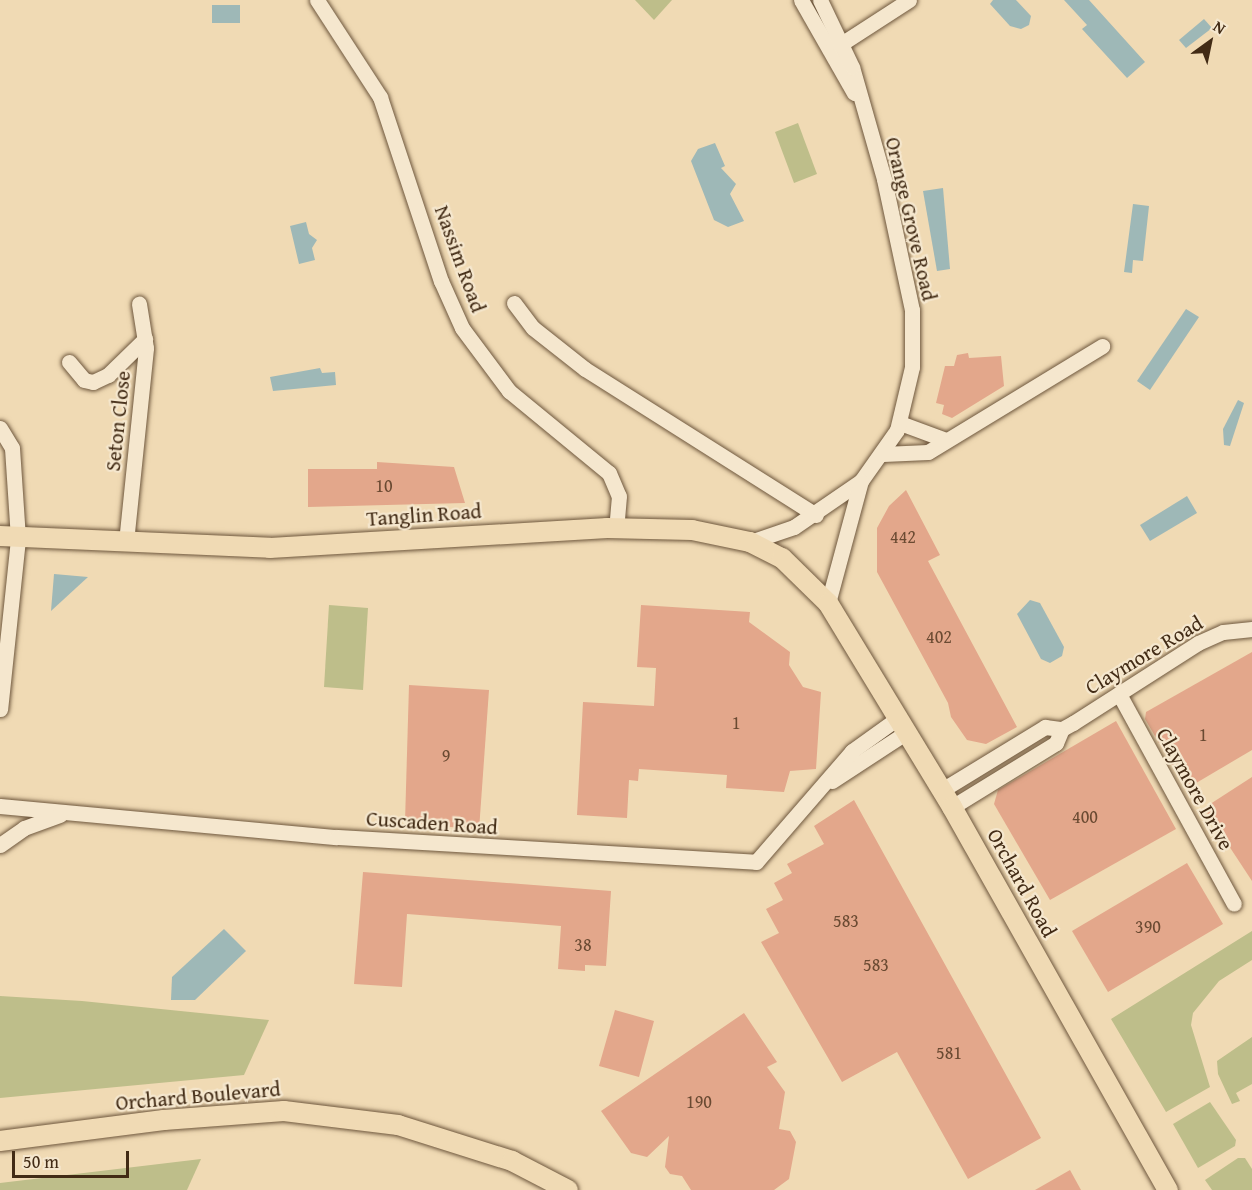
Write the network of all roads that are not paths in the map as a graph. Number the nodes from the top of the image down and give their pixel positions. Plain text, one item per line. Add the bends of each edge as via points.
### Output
1 (317, 0) edge
2 (801, 0) edge
3 (820, 0) edge
4 (909, 0) edge
5 (819, 37) junction
6 (841, 44) junction
7 (858, 98) junction
8 (514, 303) dead end
9 (139, 304) dead end
10 (145, 339) junction
11 (1098, 349) dead end
12 (69, 362) dead end
13 (900, 423) junction
14 (0, 428) edge
15 (946, 440) junction
16 (883, 454) junction
17 (861, 481) junction
18 (816, 515) junction
19 (616, 528) junction
20 (9, 537) edge
21 (126, 542) junction
22 (750, 542) junction
23 (828, 603) junction
24 (1252, 629) edge
25 (1119, 694) junction
26 (0, 709) edge
27 (902, 725) junction
28 (1062, 729) junction
29 (942, 790) junction
30 (0, 806) edge
31 (952, 807) junction
32 (63, 814) junction
33 (0, 845) edge
34 (1234, 904) dead end
35 (0, 1141) edge
36 (568, 1190) edge
37 (1168, 1190) edge

1 - 19 street, Nassim Road via 380,97 458,320 509,391 609,473 619,496
2 - 5 street, Orange Grove Road
3 - 6 street, Orange Grove Road
4 - 6 street
5 - 6 street
5 - 7 street, Orange Grove Road
6 - 7 street, Orange Grove Road via 852,67
7 - 13 street, Orange Grove Road via 884,179 912,310 912,367
8 - 18 street via 533,328 585,369
9 - 10 street, Seton Close
10 - 12 street via 108,375 93,382 84,380
10 - 21 street, Seton Close
11 - 15 street
13 - 15 street
13 - 16 street, Orange Grove Road
14 - 20 street via 12,448
15 - 16 street via 928,452
16 - 17 street, Orange Grove Road
17 - 18 street, Orange Grove Road
17 - 23 street, Orange Grove Road
18 - 22 street, Orange Grove Road
19 - 21 main road, Tanglin Road via 270,549
19 - 22 main road, Tanglin Road via 692,530
20 - 21 main road, Tanglin Road
20 - 26 street
22 - 23 main road, Tanglin Road via 787,561
23 - 27 main road, Orchard Road
24 - 25 street, Claymore Road via 1223,632 1198,643
25 - 28 street, Claymore Road
25 - 34 street, Claymore Drive
27 - 29 main road, Orchard Road
27 - 32 street, Cuscaden Road via 852,752 827,784 792,816 756,862 516,851
28 - 29 street, Claymore Road via 1045,727
28 - 31 street, Claymore Road via 1056,743
29 - 31 main road, Orchard Road
30 - 32 street, Cuscaden Road
31 - 37 main road, Orchard Road
32 - 33 street via 24,828
35 - 36 main road, Orchard Boulevard via 164,1120 284,1111 407,1128 512,1161

